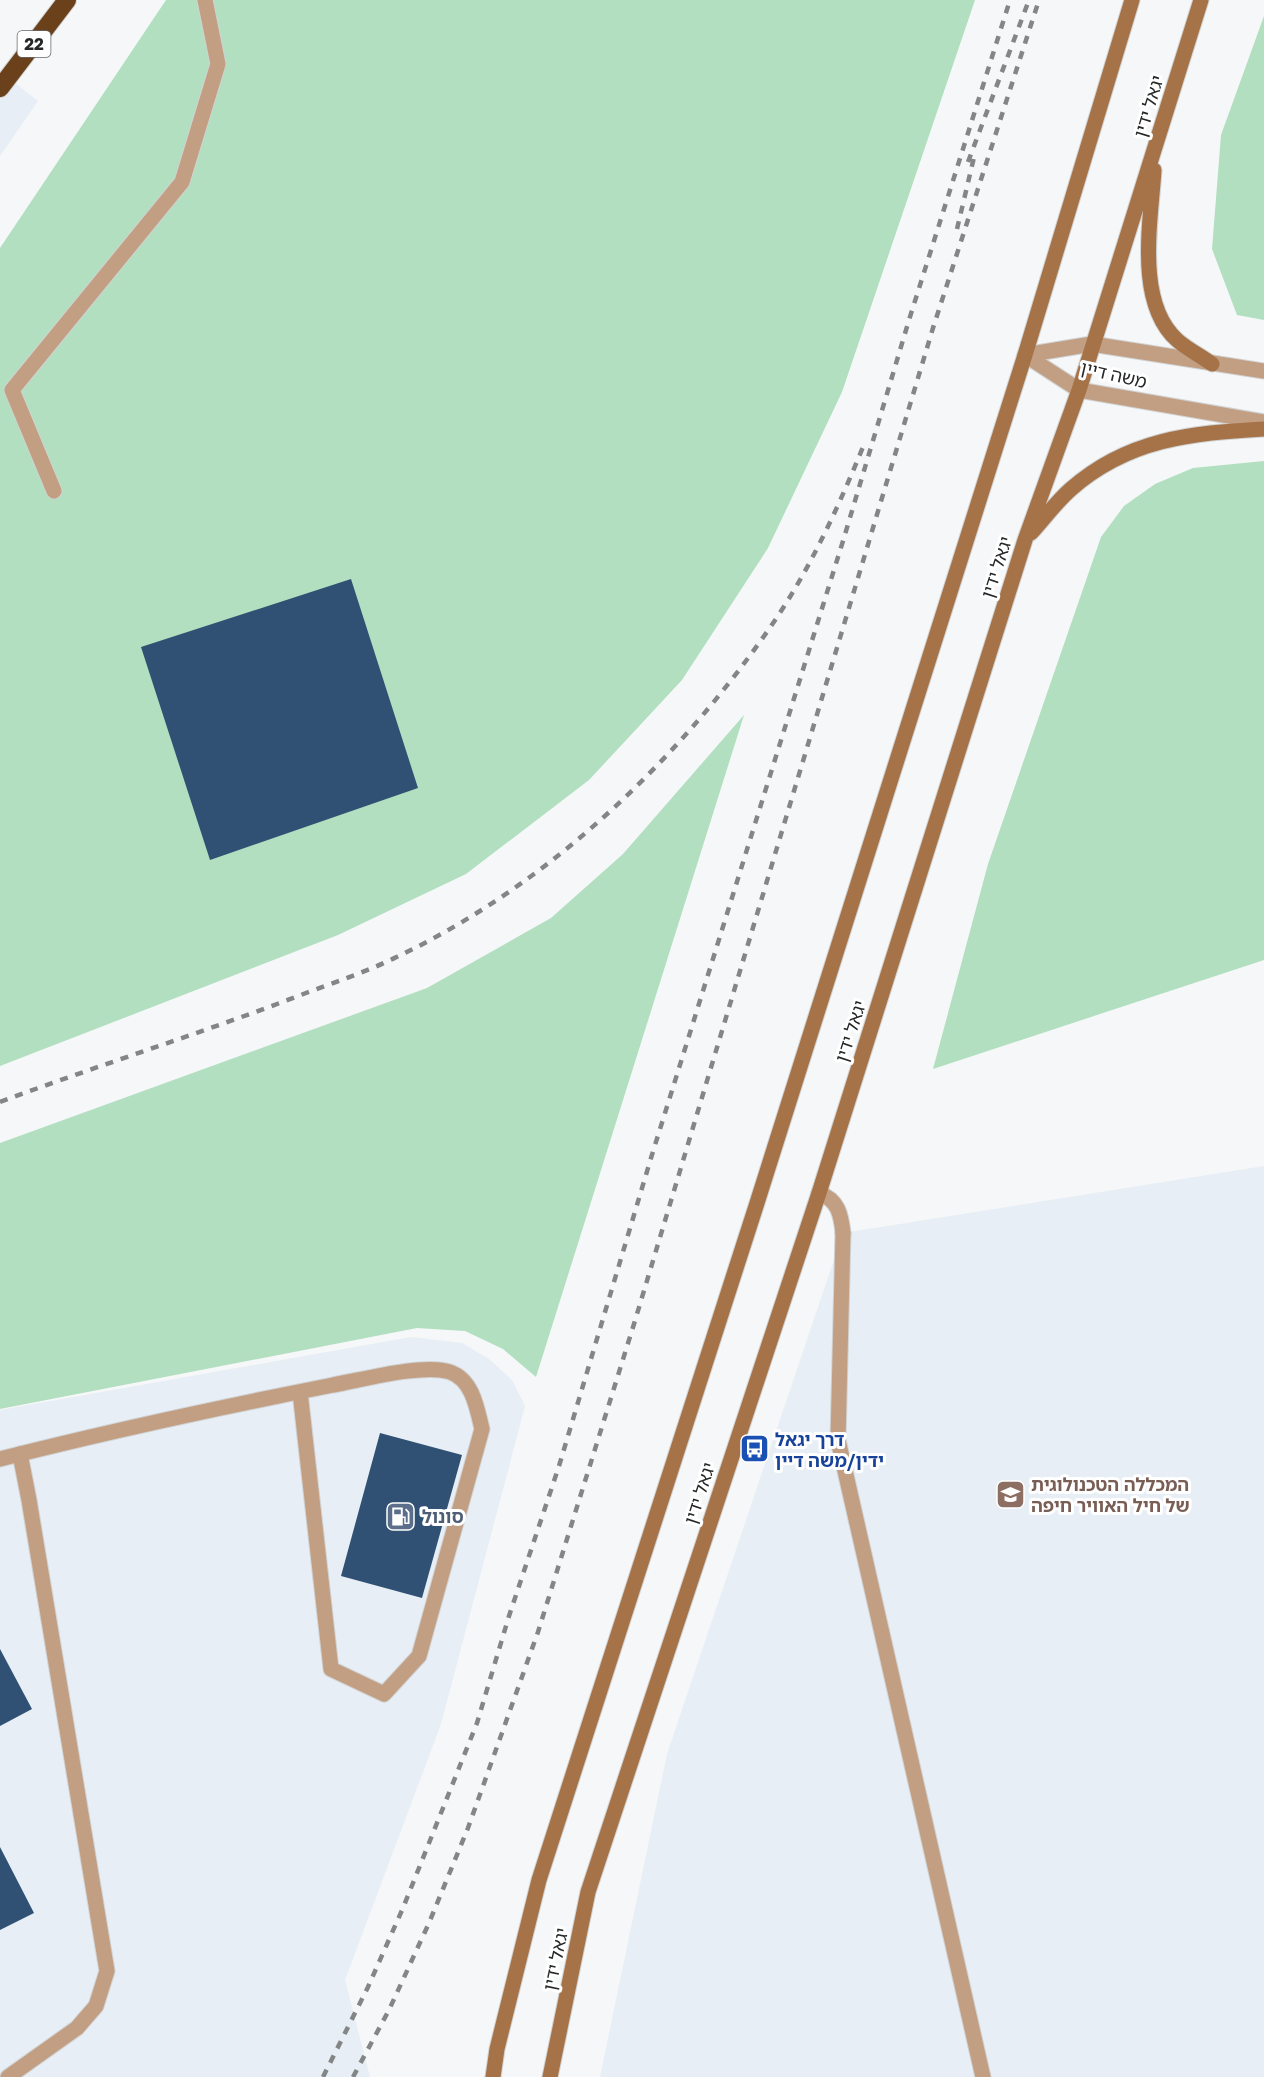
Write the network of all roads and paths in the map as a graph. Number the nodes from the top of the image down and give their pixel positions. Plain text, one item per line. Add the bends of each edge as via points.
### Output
1 (67, 0) edge
2 (205, 0) edge
3 (1132, 0) edge
4 (1201, 0) edge
5 (0, 88) edge
6 (1156, 146) junction
7 (1092, 344) junction
8 (1025, 355) junction
9 (1212, 364) junction
10 (1264, 371) edge
11 (1079, 390) junction
12 (1264, 422) edge
13 (1264, 429) edge
14 (54, 491) dead end
15 (1025, 540) junction
16 (819, 1193) junction
17 (300, 1392) junction
18 (20, 1454) junction
19 (0, 1459) edge
20 (8, 2077) edge
21 (493, 2077) edge
22 (550, 2077) edge
23 (983, 2077) edge

1 - 5 highway, 22
2 - 14 street via 218,64 182,182 12,390
3 - 8 main road, יגאל ידין
4 - 6 main road, יגאל ידין
6 - 7 main road, יגאל ידין
6 - 9 main road via 1149,258 1155,303 1176,339
7 - 8 street, משה דיין
7 - 9 street, משה דיין
7 - 11 main road, יגאל ידין
8 - 11 street, משה דיין
8 - 21 main road, יגאל ידין via 539,1880
9 - 10 street, משה דיין
11 - 12 street, משה דיין
11 - 15 main road, יגאל ידין
13 - 15 main road via 1186,437 1146,445 1117,457 1068,491
15 - 16 main road, יגאל ידין
16 - 22 main road, יגאל ידין via 588,1892
16 - 23 street via 837,1205 843,1233 838,1440
17 - 17 street via 417,1369 451,1372 468,1385 477,1407 482,1429 419,1656 384,1694 331,1669
17 - 18 street
18 - 19 street
18 - 20 street via 107,1971 96,2006 77,2028

